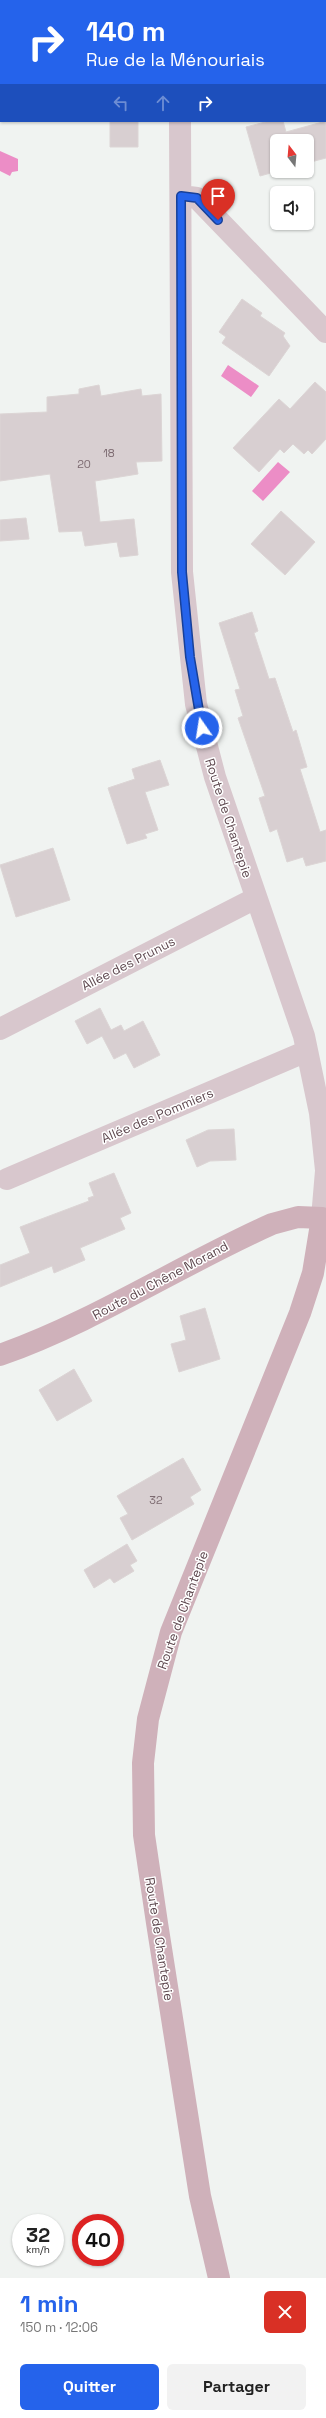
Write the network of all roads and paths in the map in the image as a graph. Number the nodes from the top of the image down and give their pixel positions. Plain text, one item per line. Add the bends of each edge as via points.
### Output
1 (180, 122) edge
2 (181, 196) junction
3 (326, 332) edge
4 (256, 898) junction
5 (0, 1029) edge
6 (307, 1051) junction
7 (326, 1170) edge
8 (7, 1179) dead end
9 (322, 1218) junction
10 (0, 1355) edge
11 (219, 2278) edge

1 - 2 street, Route de Chantepie
2 - 3 street via 197,198
2 - 4 street, Route de Chantepie via 182,572 190,657 196,704 206,748
4 - 5 street, Allée des Prunus
4 - 6 street, Route de Chantepie via 294,1003
6 - 7 street, Route de Chantepie via 320,1113
6 - 8 street, Allée des Pommiers
7 - 9 street, Route de Chantepie
9 - 10 main road, Route du Chêne Morand via 298,1217 272,1224 88,1318
9 - 11 main road, Route de Chantepie via 313,1273 300,1313 171,1632 148,1719 143,1763 144,1835 200,2196

